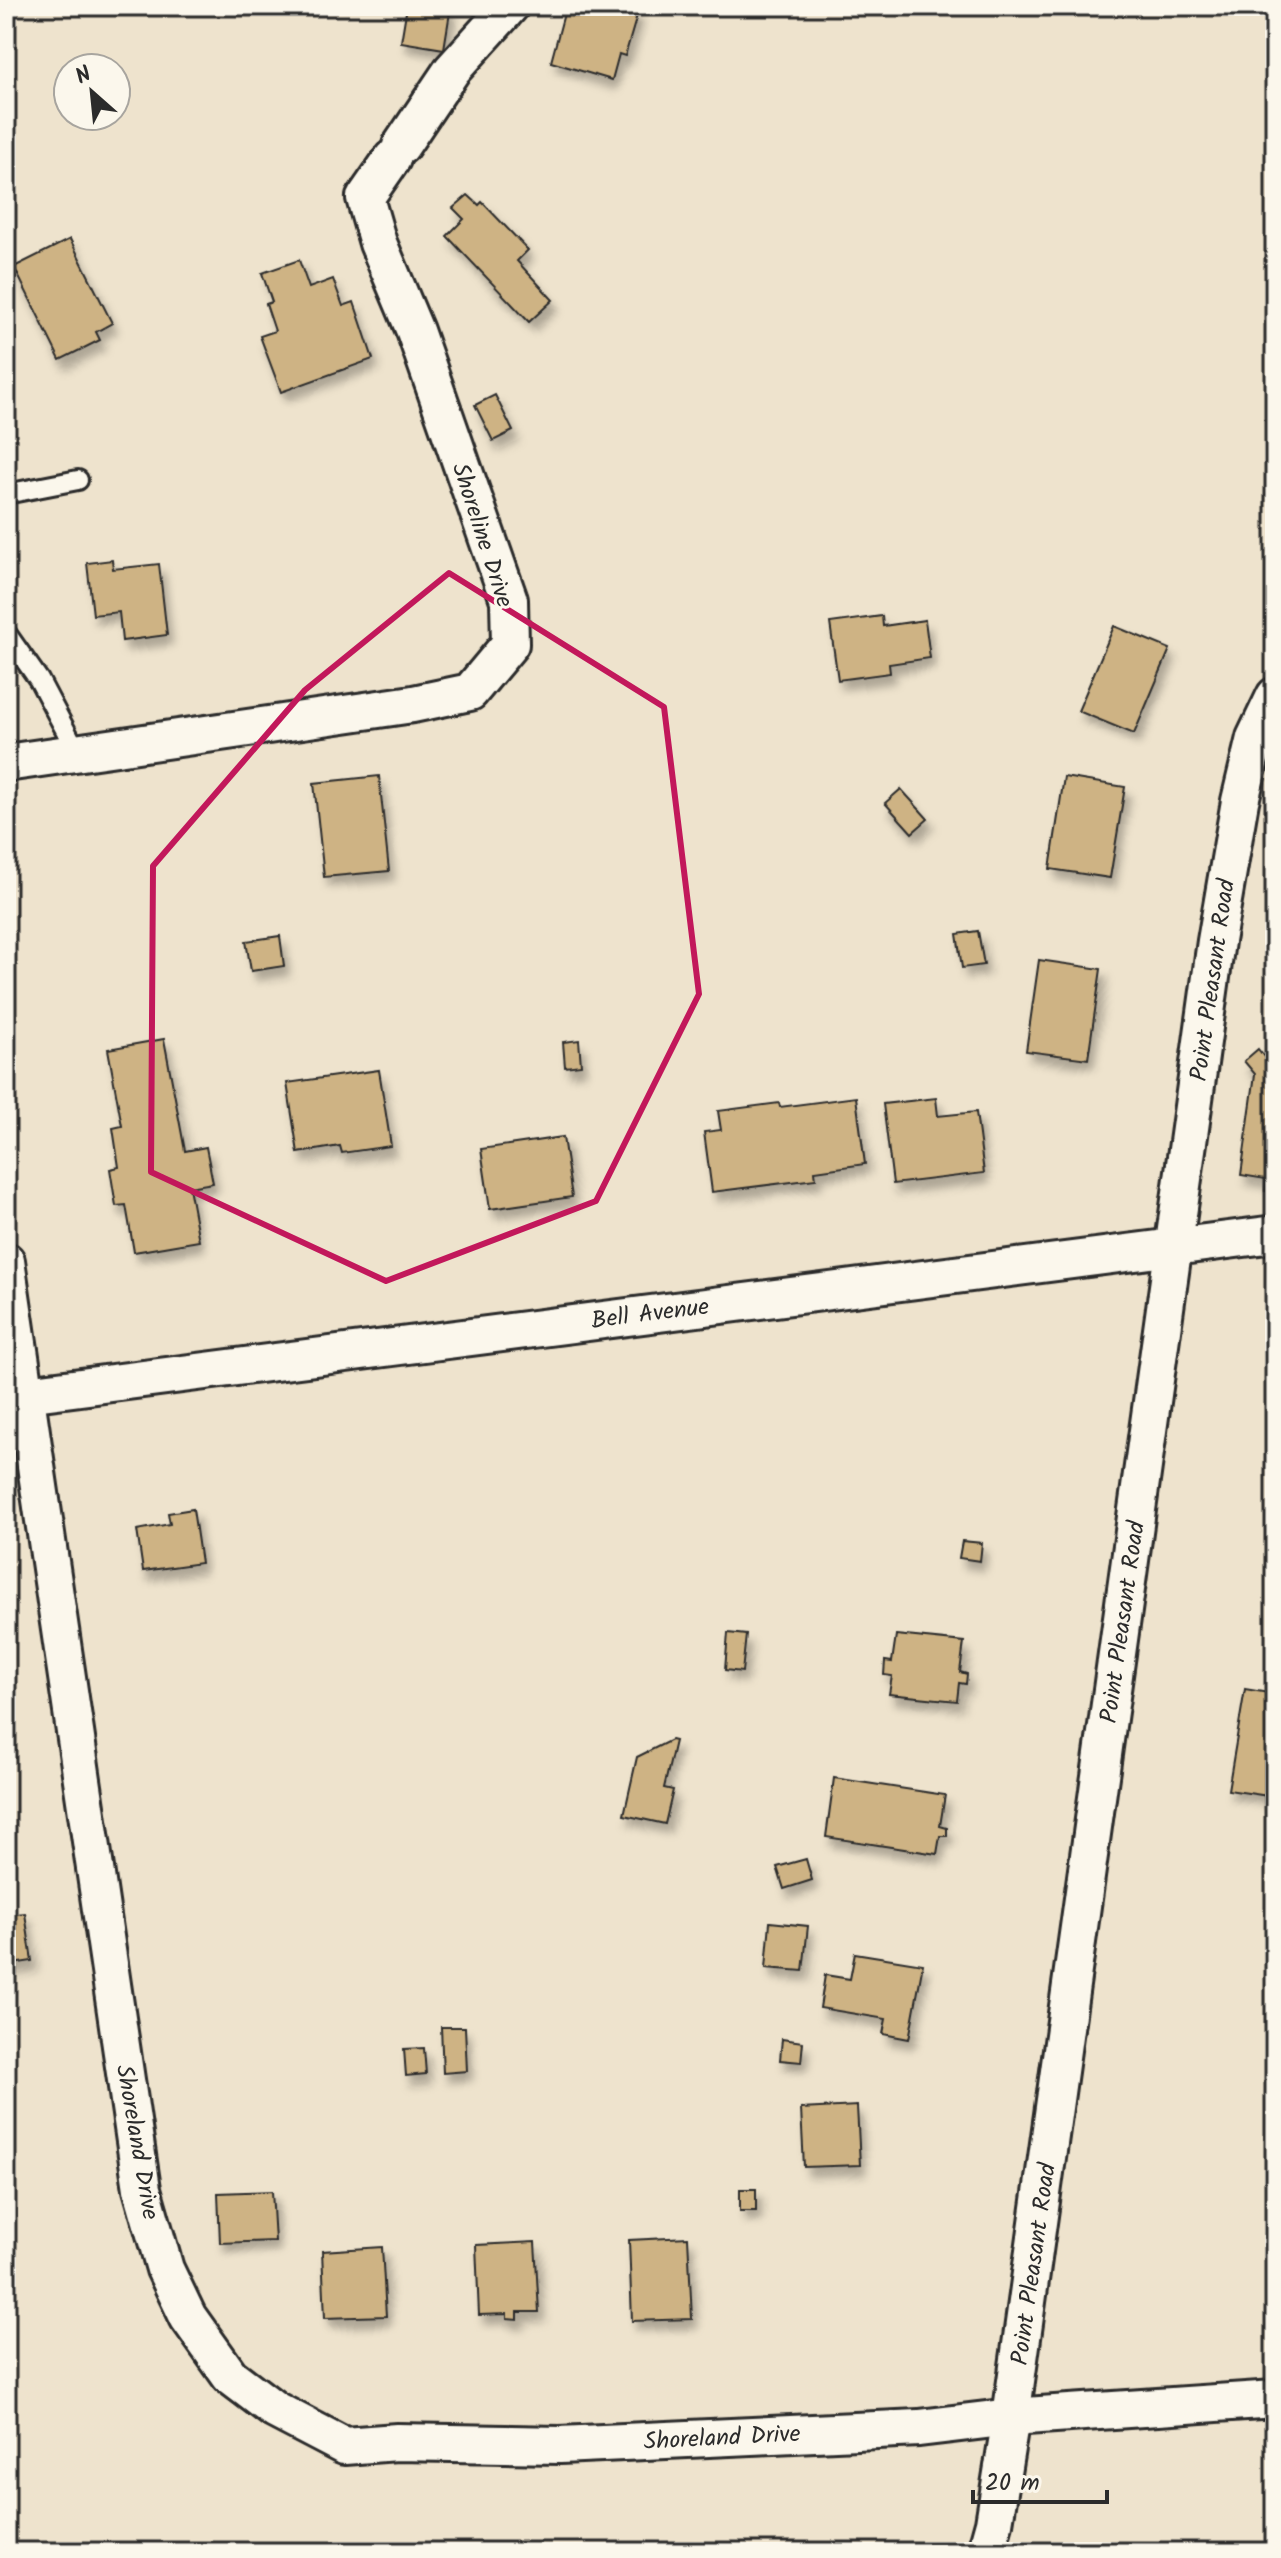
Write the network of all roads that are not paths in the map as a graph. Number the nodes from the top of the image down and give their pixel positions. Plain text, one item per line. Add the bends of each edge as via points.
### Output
1 (510, 6) edge
2 (78, 480) dead end
3 (6, 494) edge
4 (6, 633) edge
5 (1275, 696) edge
6 (77, 752) junction
7 (6, 763) edge
8 (1275, 1234) edge
9 (1174, 1246) junction
10 (6, 1261) edge
11 (26, 1394) junction
12 (1275, 2399) edge
13 (1011, 2417) junction
14 (986, 2552) edge

1 - 6 street, Shoreline Drive via 452,70 365,198 509,600 510,644 470,692
2 - 3 lane
4 - 6 lane via 39,680
5 - 9 street, Point Pleasant Road via 1255,738 1240,801
6 - 7 street, Shoreline Drive
8 - 9 street, Bell Avenue
9 - 11 street, Bell Avenue
9 - 13 street, Point Pleasant Road
10 - 11 street, Shoreland Drive
11 - 13 street, Shoreland Drive via 142,2189 165,2269 188,2317 230,2376 275,2410 344,2446 560,2445 919,2428
12 - 13 street, Shoreland Drive
13 - 14 street, Point Pleasant Road

